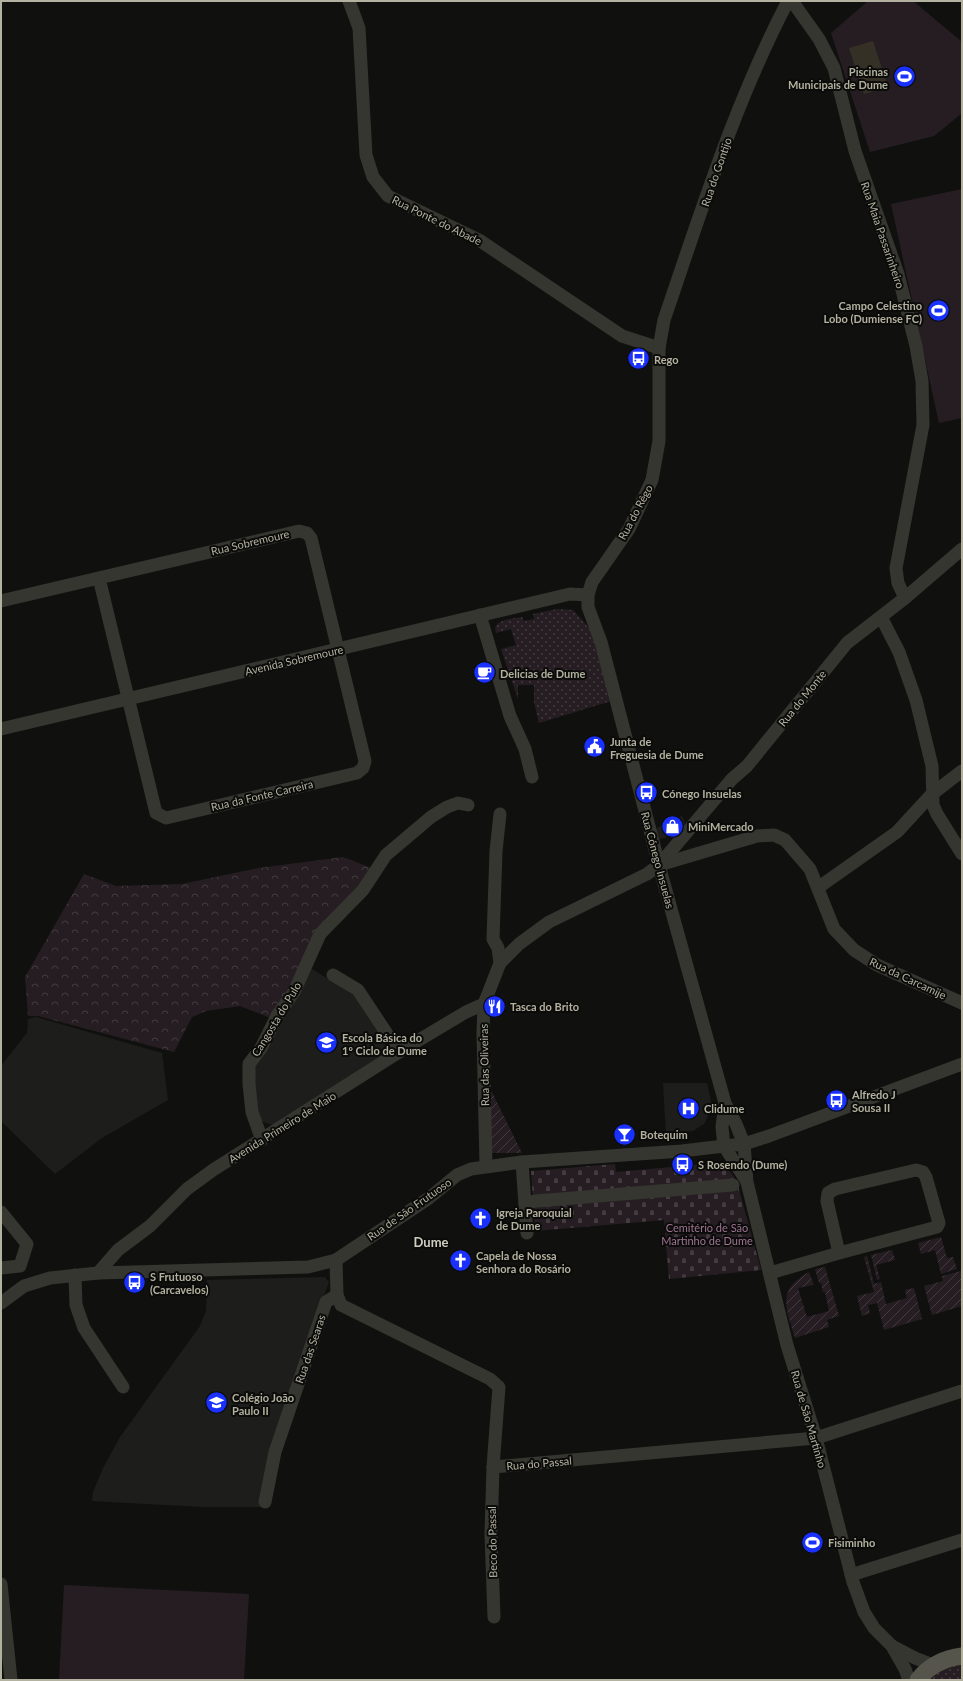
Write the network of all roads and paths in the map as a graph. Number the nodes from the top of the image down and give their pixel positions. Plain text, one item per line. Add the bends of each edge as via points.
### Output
1 (349, 1) edge
2 (788, 1) edge
3 (792, 1) edge
4 (659, 348) junction
5 (962, 549) edge
6 (99, 578) junction
7 (588, 595) junction
8 (905, 598) junction
9 (1, 601) edge
10 (480, 615) junction
11 (881, 617) junction
12 (338, 649) junction
13 (128, 699) junction
14 (1, 729) edge
15 (962, 771) edge
16 (532, 777) dead end
17 (932, 794) junction
18 (468, 805) dead end
19 (500, 814) dead end
20 (962, 854) edge
21 (659, 865) junction
22 (819, 887) junction
23 (500, 964) junction
24 (333, 975) dead end
25 (962, 1003) edge
26 (484, 1004) junction
27 (399, 1052) junction
28 (962, 1064) edge
29 (725, 1103) junction
30 (262, 1140) junction
31 (744, 1144) junction
32 (724, 1146) junction
33 (522, 1162) junction
34 (486, 1166) junction
35 (746, 1182) junction
36 (733, 1185) dead end
37 (525, 1203) junction
38 (1, 1212) edge
39 (527, 1233) dead end
40 (839, 1253) junction
41 (336, 1260) junction
42 (1, 1268) edge
43 (98, 1273) junction
44 (770, 1273) junction
45 (75, 1275) junction
46 (337, 1295) junction
47 (1, 1304) edge
48 (123, 1387) dead end
49 (962, 1391) edge
50 (816, 1438) junction
51 (493, 1467) junction
52 (265, 1502) dead end
53 (962, 1540) edge
54 (851, 1575) junction
55 (1, 1584) edge
56 (494, 1617) dead end
57 (892, 1646) junction
58 (962, 1656) edge
59 (933, 1665) junction
60 (11, 1680) edge
61 (909, 1680) edge
62 (918, 1680) edge

1 - 4 street, Rua Ponte do Abade via 359,28 366,155 373,177 388,196 479,240 622,336
2 - 4 street, Rua do Gontijo via 770,35 727,138 664,320
3 - 8 street, Rua Maia Passarinheiro via 819,39 834,68 855,151 898,274 916,346 922,381 923,425 896,568 898,583
4 - 7 street, Rua do Rêgo via 659,442 652,480 629,529 592,582
5 - 8 street, Rua do Monte
6 - 9 street, Rua Sobremoure
6 - 12 street, Rua Sobremoure via 299,531 306,532 312,538
6 - 13 street
7 - 10 street, Avenida Sobremoure via 570,594
7 - 21 street, Rua Cónego Insuelas via 588,608 600,642
8 - 11 street, Rua do Monte
10 - 12 street, Avenida Sobremoure
10 - 16 street via 510,716 525,749
11 - 17 street via 899,652 916,700 932,766
11 - 21 street, Rua do Monte via 847,643 747,766 732,779
12 - 13 street, Avenida Sobremoure
12 - 13 street, Rua da Fonte Carreira via 365,761 363,768 357,773 166,818 156,813
13 - 14 street, Avenida Sobremoure
15 - 17 street
17 - 20 street via 937,814
17 - 22 street via 897,832
18 - 30 street, Cangosta do Pulo via 458,803 447,806 386,855 363,890 320,934 294,992 249,1064 252,1112
19 - 23 street via 493,925 493,939 498,948
21 - 22 street, Rua da Carcamije via 757,836 774,834 785,840 810,869
21 - 23 street, Rua das Oliveiras via 647,874 549,922 519,944
21 - 29 street, Rua Cónego Insuelas
22 - 25 street, Rua da Carcamije via 834,929 854,950 877,965
23 - 26 street, Rua das Oliveiras
24 - 27 street via 358,990
26 - 27 street, Avenida Primeiro de Maio
26 - 34 street, Rua das Oliveiras
27 - 30 street, Avenida Primeiro de Maio
28 - 31 street, Rua de São Frutuoso
29 - 31 street, Rua Cónego Insuelas
29 - 32 street, Rua Cónego Insuelas via 722,1127
30 - 43 street, Avenida Primeiro de Maio via 187,1189 150,1226 118,1250
31 - 32 street, Rua de São Frutuoso
31 - 35 street, Rua de São Martinho
32 - 33 street, Rua de São Frutuoso
32 - 35 street, Rua de São Martinho
33 - 34 street, Rua de São Frutuoso
33 - 37 street
34 - 41 street, Rua de São Frutuoso via 457,1175 428,1198
35 - 44 street, Rua de São Martinho
36 - 37 street
37 - 39 street
38 - 42 street via 27,1244 20,1266
40 - 40 street via 937,1227 923,1172 916,1170 835,1189 828,1193 827,1201
40 - 44 street
41 - 43 street, Rua de São Frutuoso via 308,1267
41 - 46 street
43 - 45 street, Rua de São Frutuoso
44 - 50 street, Rua de São Martinho via 787,1345
45 - 47 street, Rua de São Frutuoso via 50,1278 24,1286
45 - 48 street via 76,1305 84,1328
46 - 51 street, Rua do Passal via 341,1305 490,1379 498,1387
46 - 52 street, Rua das Searas via 326,1302 275,1452
49 - 50 street, Rua do Passal
50 - 51 street, Rua do Passal
50 - 54 street, Rua de São Martinho
51 - 56 street, Beco do Passal via 491,1534
53 - 54 street
54 - 57 street, Rua de São Martinho via 864,1612 874,1628
55 - 60 street
57 - 59 street, Rua de São Martinho
57 - 61 street, Rua de São Martinho
58 - 59 main road
59 - 62 main road

